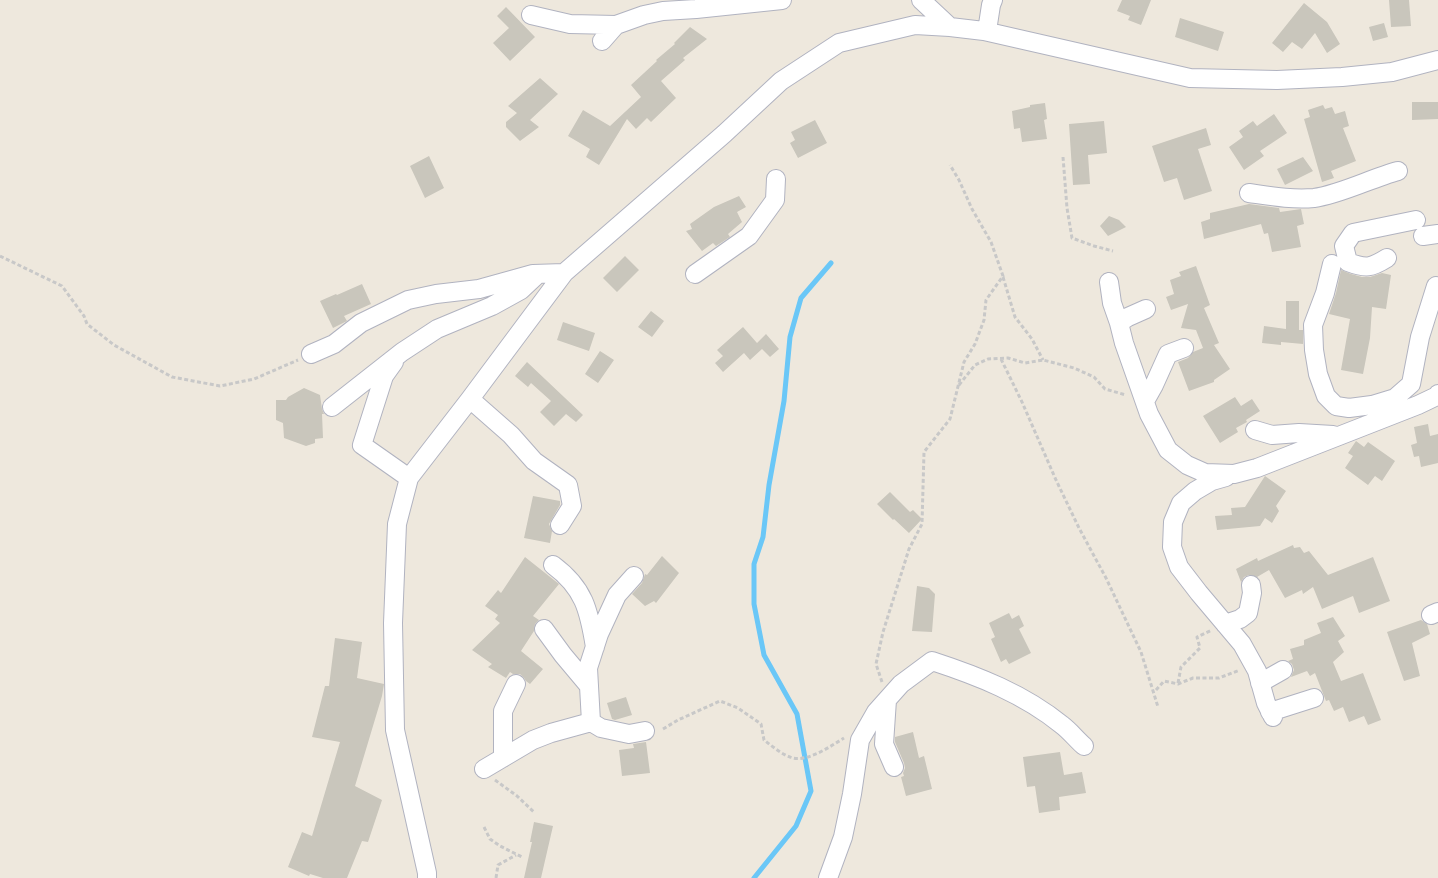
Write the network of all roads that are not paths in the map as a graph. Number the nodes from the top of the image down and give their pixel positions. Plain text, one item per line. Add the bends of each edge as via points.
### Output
1 (782, 0) edge
2 (921, 0) edge
3 (994, 0) edge
4 (759, 1) edge
5 (720, 7) junction
6 (531, 15) dead end
7 (696, 22) dead end
8 (616, 25) junction
9 (950, 26) junction
10 (987, 32) junction
11 (602, 41) dead end
12 (1438, 60) edge
13 (1398, 171) dead end
14 (776, 179) dead end
15 (1248, 193) dead end
16 (1426, 230) edge
17 (1387, 258) dead end
18 (1332, 264) dead end
19 (540, 273) junction
20 (564, 273) junction
21 (695, 274) dead end
22 (1109, 282) dead end
23 (1436, 286) dead end
24 (1146, 310) dead end
25 (1118, 323) junction
26 (1184, 348) dead end
27 (402, 352) junction
28 (311, 354) road end
29 (1438, 394) edge
30 (1137, 398) junction
31 (470, 399) junction
32 (332, 407) dead end
33 (1255, 430) dead end
34 (1343, 434) junction
35 (1234, 474) junction
36 (409, 478) junction
37 (560, 525) dead end
38 (553, 565) dead end
39 (634, 576) dead end
40 (1251, 585) dead end
41 (1225, 624) junction
42 (544, 629) dead end
43 (595, 648) junction
44 (1283, 670) dead end
45 (1260, 683) junction
46 (516, 684) dead end
47 (588, 686) junction
48 (1314, 698) dead end
49 (886, 700) junction
50 (590, 722) junction
51 (645, 731) dead end
52 (1084, 746) dead end
53 (503, 758) junction
54 (894, 767) dead end
55 (488, 774) road end
56 (427, 878) edge
57 (828, 878) edge

1 - 4 street
2 - 9 street
3 - 10 street
4 - 5 street
5 - 7 street
5 - 8 street via 644,15
6 - 8 street via 570,24
8 - 11 street
9 - 10 street
9 - 20 street via 915,25 839,43 781,81
10 - 12 street via 1190,78 1277,80 1342,77 1392,72
13 - 15 street via 1315,198
14 - 21 street via 776,200 749,236
16 - 17 street via 1353,234 1344,246 1348,262 1362,267 1374,266
18 - 23 street via 1314,325 1314,350 1326,396 1336,406 1372,405 1395,398 1412,384 1420,337
19 - 20 street
19 - 27 street via 521,290 437,329
19 - 28 street via 479,290 408,300 361,323 334,344
20 - 31 street
22 - 25 street
24 - 25 street
25 - 30 street
26 - 30 street via 1168,354 1154,385
27 - 32 street
27 - 36 street via 384,376 362,445
29 - 34 street
30 - 35 street via 1150,414 1168,450 1187,466 1205,473
31 - 36 street
31 - 37 street via 534,461 568,485 572,506
33 - 34 street via 1272,435
34 - 35 street
35 - 41 street via 1206,484 1180,503 1173,530 1172,547 1179,567
36 - 56 street via 397,524 393,624 395,730
38 - 43 street via 567,576 584,599
39 - 43 street via 617,595
40 - 41 street via 1248,613
41 - 45 street via 1242,644
42 - 47 street
43 - 47 street via 588,668
44 - 45 street
45 - 48 street via 1271,714
46 - 53 street via 503,711
47 - 50 street
49 - 52 street via 901,684 932,662 970,673 1032,704 1062,725
49 - 54 street via 884,744
49 - 57 street via 860,740 843,837
50 - 51 street via 628,734
50 - 53 street via 533,740
53 - 55 street

